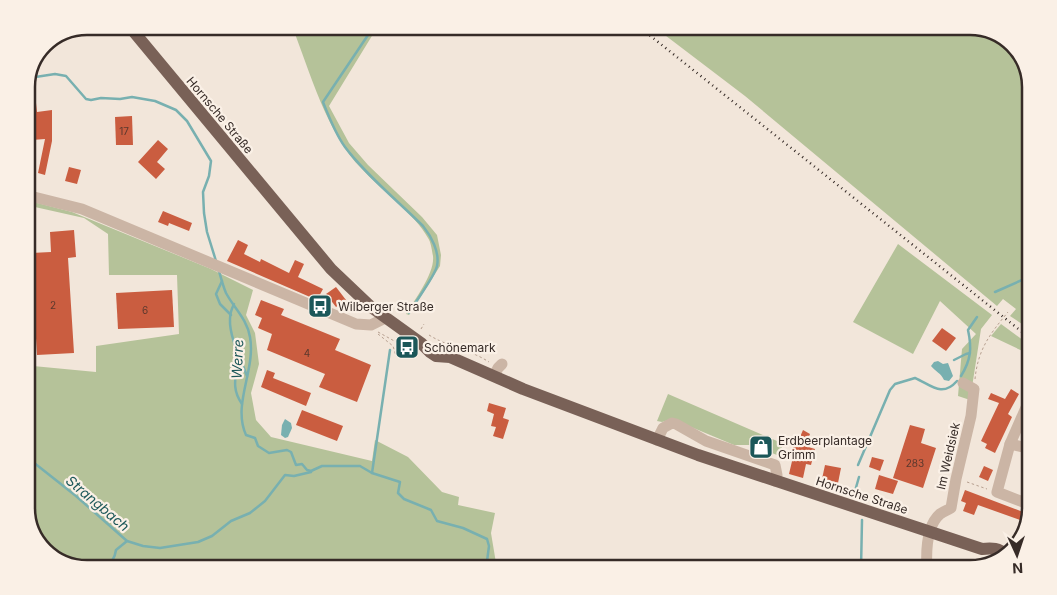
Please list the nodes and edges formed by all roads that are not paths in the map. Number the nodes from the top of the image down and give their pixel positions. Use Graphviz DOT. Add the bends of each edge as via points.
graph roads {
  1 [pos="136,35"];
  2 [pos="35,197"];
  3 [pos="385,318"];
  4 [pos="502,364"];
  5 [pos="494,376"];
  6 [pos="963,383"];
  7 [pos="1022,417"];
  8 [pos="657,440"];
  9 [pos="1010,444"];
  10 [pos="1022,447"];
  11 [pos="774,481"];
  12 [pos="1022,502"];
  13 [pos="930,532"];
  14 [pos="992,548"];
  15 [pos="982,549"];
  16 [pos="991,555"];
  17 [pos="927,560"];
  1 -- 3 [label="main road, Hornsche Straße" via="212,120 290,222 343,282"];
  2 -- 3 [label="street" via="82,209 356,324 371,325"];
  3 -- 5 [label="main road, Hornsche Straße" via="433,354 450,357"];
  4 -- 5 [label="street"];
  5 -- 8 [label="main road, Hornsche Straße" via="538,390"];
  6 -- 13 [label="street, Im Weidsiek" via="974,389 951,508 939,515"];
  7 -- 9 [label="street"];
  8 -- 11 [label="main road, Hornsche Straße"];
  8 -- 11 [label="street" via="664,428 676,424 706,441 775,464 777,475"];
  9 -- 10 [label="street"];
  9 -- 12 [label="street" via="997,492"];
  11 -- 13 [label="main road, Hornsche Straße" via="843,500"];
  13 -- 15 [label="main road, Hornsche Straße"];
  13 -- 17 [label="street"];
  14 -- 15 [label="main road, Hornsche Straße"];
  15 -- 16 [label="main road, Hornsche Straße"];
}
